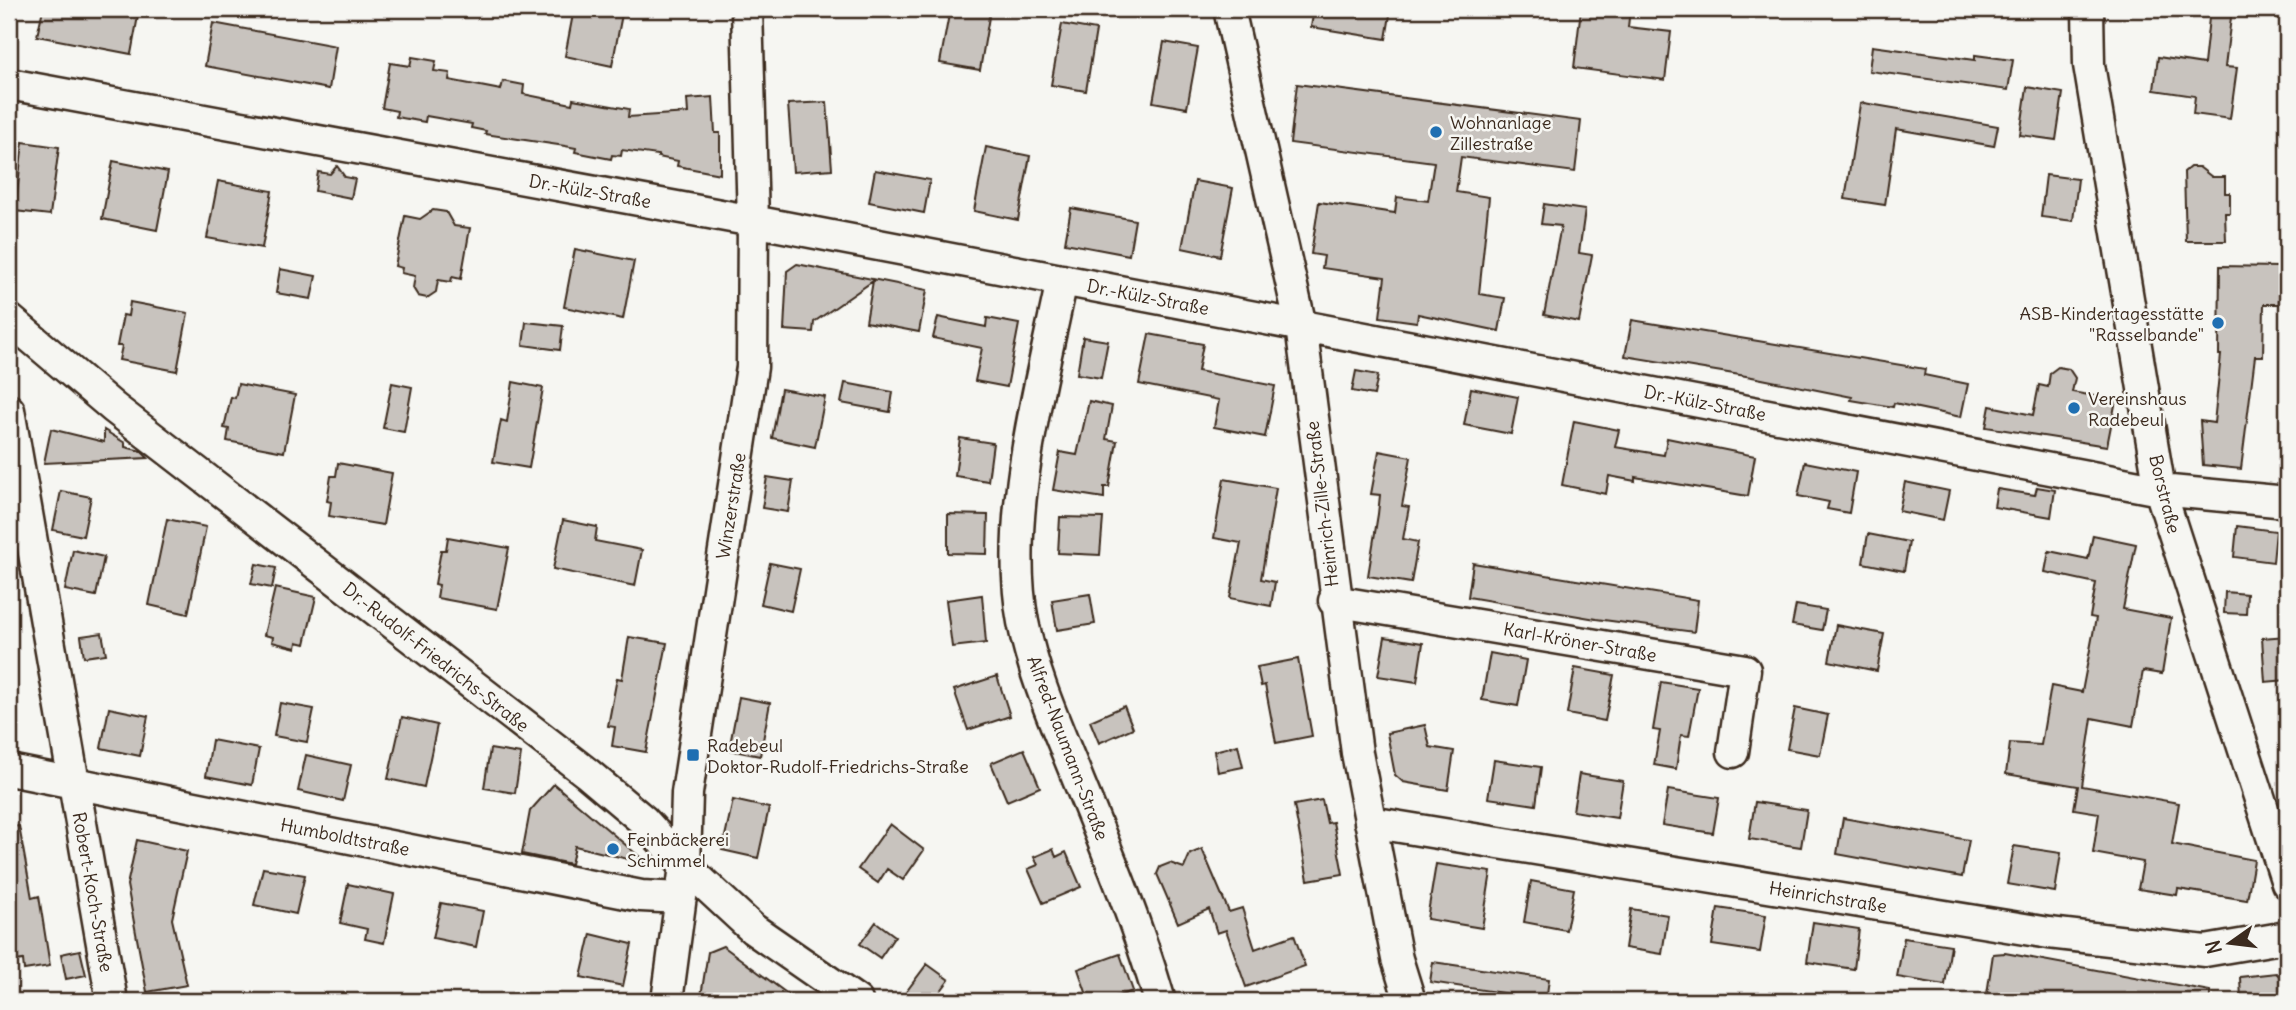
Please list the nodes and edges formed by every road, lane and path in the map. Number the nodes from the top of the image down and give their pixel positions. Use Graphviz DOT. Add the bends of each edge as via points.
graph roads {
  1 [pos="747,9"];
  2 [pos="1229,9"];
  3 [pos="2088,9"];
  4 [pos="9,84"];
  5 [pos="753,221"];
  6 [pos="1062,280"];
  7 [pos="9,319"];
  8 [pos="1301,326"];
  9 [pos="9,410"];
  10 [pos="2160,489"];
  11 [pos="2287,502"];
  12 [pos="1334,601"];
  13 [pos="1733,752"];
  14 [pos="9,770"];
  15 [pos="74,783"];
  16 [pos="1370,822"];
  17 [pos="685,866"];
  18 [pos="2287,883"];
  19 [pos="681,898"];
  20 [pos="2287,937"];
  21 [pos="112,1001"];
  22 [pos="667,1001"];
  23 [pos="856,1001"];
  24 [pos="1160,1001"];
  25 [pos="1410,1001"];
  1 -- 5 [label="street, Winzerstraße"];
  2 -- 8 [label="street, Heinrich-Zille-Straße"];
  3 -- 10 [label="street, Borstraße" via="2089,65"];
  4 -- 5 [label="street, Dr.-Külz-Straße"];
  5 -- 6 [label="street, Dr.-Külz-Straße"];
  5 -- 17 [label="street, Winzerstraße" via="752,367 687,793"];
  6 -- 8 [label="street, Dr.-Külz-Straße"];
  6 -- 24 [label="street, Alfred-Naumann-Straße" via="1027,458 1019,565 1023,621 1039,682 1136,922"];
  7 -- 17 [label="street, Dr.-Rudolf-Friedrichs-Straße" via="114,408 587,772 644,821"];
  8 -- 10 [label="street, Dr.-Külz-Straße"];
  8 -- 12 [label="street, Heinrich-Zille-Straße"];
  9 -- 15 [label="street, Robert-Koch-Straße"];
  10 -- 11 [label="street, Dr.-Külz-Straße"];
  10 -- 18 [label="street, Borstraße"];
  12 -- 13 [label="street, Karl-Kröner-Straße" via="1745,670"];
  12 -- 16 [label="street, Heinrich-Zille-Straße"];
  14 -- 15 [label="street, Humboldtstraße"];
  15 -- 19 [label="street, Humboldtstraße" via="641,896"];
  15 -- 21 [label="street, Robert-Koch-Straße"];
  16 -- 20 [label="street, Heinrichstraße" via="2049,933 2205,951"];
  16 -- 25 [label="street, Heinrich-Zille-Straße" via="1397,959"];
  17 -- 19 [label="street, Winzerstraße"];
  17 -- 23 [label="street, Dr.-Rudolf-Friedrichs-Straße" via="753,929"];
  19 -- 22 [label="street, Winzerstraße"];
}
